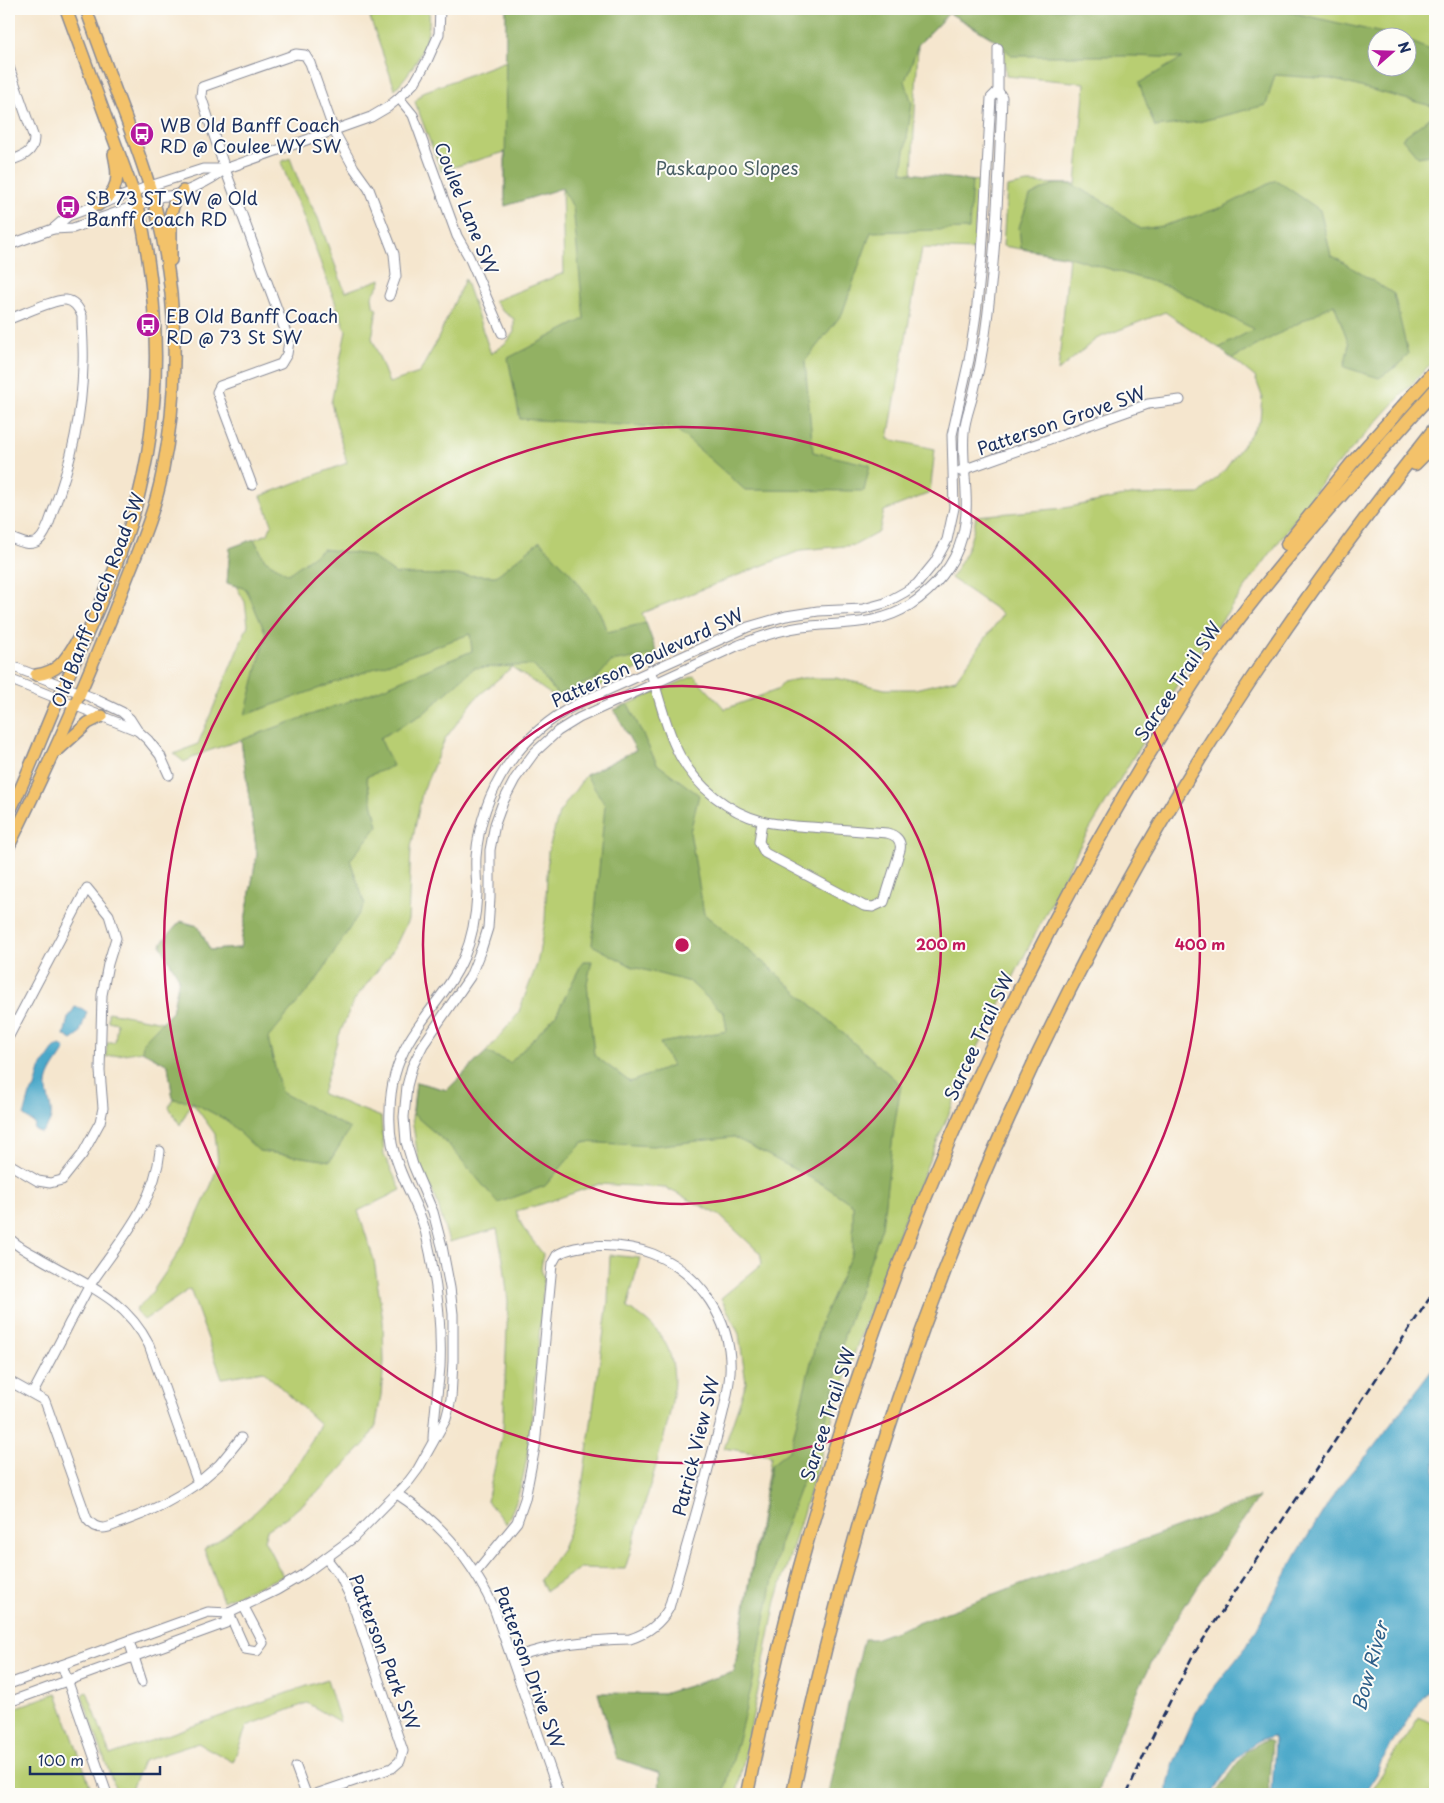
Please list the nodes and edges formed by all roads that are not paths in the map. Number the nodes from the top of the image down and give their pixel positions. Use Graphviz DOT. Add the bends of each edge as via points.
graph roads {
  1 [pos="66,9"];
  2 [pos="86,9"];
  3 [pos="440,9"];
  4 [pos="998,48"];
  5 [pos="9,66"];
  6 [pos="998,91"];
  7 [pos="399,98"];
  8 [pos="104,113"];
  9 [pos="334,131"];
  10 [pos="9,161"];
  11 [pos="225,169"];
  12 [pos="150,186"];
  13 [pos="183,191"];
  14 [pos="134,192"];
  15 [pos="153,199"];
  16 [pos="98,205"];
  17 [pos="138,205"];
  18 [pos="52,229"];
  19 [pos="9,245"];
  20 [pos="982,256"];
  21 [pos="995,257"];
  22 [pos="389,296"];
  23 [pos="172,302"];
  24 [pos="9,319"];
  25 [pos="502,333"];
  26 [pos="1435,370"];
  27 [pos="1435,390"];
  28 [pos="1180,400"];
  29 [pos="1435,428"];
  30 [pos="1435,444"];
  31 [pos="964,470"];
  32 [pos="952,473"];
  33 [pos="252,485"];
  34 [pos="1386,490"];
  35 [pos="9,538"];
  36 [pos="905,592"];
  37 [pos="912,604"];
  38 [pos="96,610"];
  39 [pos="786,616"];
  40 [pos="788,629"];
  41 [pos="1220,644"];
  42 [pos="9,665"];
  43 [pos="650,670"];
  44 [pos="36,675"];
  45 [pos="9,679"];
  46 [pos="655,683"];
  47 [pos="64,686"];
  48 [pos="80,692"];
  49 [pos="58,699"];
  50 [pos="76,705"];
  51 [pos="102,716"];
  52 [pos="137,730"];
  53 [pos="52,756"];
  54 [pos="510,762"];
  55 [pos="521,770"];
  56 [pos="169,775"];
  57 [pos="9,813"];
  58 [pos="762,821"];
  59 [pos="9,846"];
  60 [pos="474,925"];
  61 [pos="488,928"];
  62 [pos="9,1036"];
  63 [pos="160,1151"];
  64 [pos="9,1164"];
  65 [pos="10,1241"];
  66 [pos="90,1286"];
  67 [pos="9,1381"];
  68 [pos="33,1393"];
  69 [pos="241,1438"];
  70 [pos="432,1442"];
  71 [pos="198,1483"];
  72 [pos="397,1494"];
  73 [pos="326,1558"];
  74 [pos="476,1572"];
  75 [pos="244,1607"];
  76 [pos="230,1613"];
  77 [pos="129,1641"];
  78 [pos="133,1658"];
  79 [pos="512,1658"];
  80 [pos="62,1665"];
  81 [pos="68,1681"];
  82 [pos="142,1682"];
  83 [pos="9,1684"];
  84 [pos="9,1702"];
  85 [pos="296,1767"];
  86 [pos="107,1794"];
  87 [pos="306,1794"];
  88 [pos="316,1794"];
  89 [pos="559,1794"];
  90 [pos="746,1794"];
  91 [pos="793,1794"];
  1 -- 8 [label="main road, Old Banff Coach Road SW"];
  2 -- 12 [label="main road, Old Banff Coach Road SW"];
  3 -- 7 [label="street" via="439,34 427,61 415,82"];
  4 -- 6 [label="street, Patterson Boulevard SW"];
  5 -- 10 [label="street" via="34,138 28,153"];
  6 -- 20 [label="street, Patterson Boulevard SW" via="991,98"];
  6 -- 21 [label="street, Patterson Boulevard SW" via="1002,98"];
  7 -- 9 [label="street" via="371,117"];
  7 -- 25 [label="street, Coulee Lane SW" via="413,115 457,236"];
  8 -- 14 [label="main road, Old Banff Coach Road SW"];
  8 -- 16 [label="main road" via="117,178 113,192"];
  9 -- 11 [label="street"];
  9 -- 11 [label="street" via="305,55 296,54 210,83 202,87 201,96"];
  9 -- 22 [label="street" via="369,189 394,254 396,276"];
  11 -- 12 [label="street" via="204,170"];
  11 -- 13 [label="street" via="208,182"];
  11 -- 33 [label="street" via="289,341 281,364 220,386 217,392"];
  12 -- 14 [label="street"];
  12 -- 15 [label="main road, Old Banff Coach Road SW"];
  13 -- 15 [label="street"];
  13 -- 23 [label="main road" via="171,213"];
  14 -- 16 [label="street"];
  14 -- 17 [label="main road, Old Banff Coach Road SW"];
  15 -- 17 [label="street"];
  15 -- 23 [label="main road, Old Banff Coach Road SW"];
  16 -- 18 [label="street" via="68,216"];
  17 -- 18 [label="street" via="73,228"];
  17 -- 38 [label="main road, Old Banff Coach Road SW" via="154,304 156,367 152,426 132,517"];
  18 -- 19 [label="street"];
  20 -- 21 [label="street"];
  20 -- 32 [label="street, Patterson Boulevard SW" via="969,360 953,425"];
  21 -- 31 [label="street, Patterson Boulevard SW" via="981,358 964,430"];
  23 -- 48 [label="main road, Old Banff Coach Road SW" via="173,388 163,472 147,528"];
  24 -- 35 [label="street" via="61,300 73,303 82,316 83,357 81,398 72,452 48,524 34,542 24,543"];
  26 -- 41 [label="highway" via="1322,499 1243,604"];
  27 -- 41 [label="highway, Sarcee Trail SW" via="1318,520"];
  28 -- 31 [label="street, Patterson Grove SW" via="1148,404"];
  29 -- 34 [label="highway"];
  30 -- 34 [label="highway"];
  31 -- 32 [label="street, Patterson Grove SW"];
  31 -- 37 [label="street, Patterson Boulevard SW" via="967,504 959,546 940,578"];
  32 -- 36 [label="street, Patterson Boulevard SW" via="954,508 947,540 932,567"];
  34 -- 91 [label="highway" via="1259,670 1166,814 1072,985 1008,1118 926,1320 872,1480 834,1613"];
  36 -- 37 [label="street"];
  36 -- 39 [label="street, Patterson Boulevard SW" via="885,603 863,609"];
  37 -- 40 [label="street, Patterson Boulevard SW" via="869,622"];
  38 -- 44 [label="main road" via="62,663 55,670"];
  38 -- 47 [label="main road, Old Banff Coach Road SW"];
  39 -- 40 [label="street"];
  39 -- 43 [label="street, Patterson Boulevard SW" via="734,632"];
  40 -- 46 [label="street, Patterson Boulevard SW" via="761,636"];
  41 -- 90 [label="highway, Sarcee Trail SW" via="1091,852 1026,976 944,1151 871,1334 826,1473 785,1622"];
  42 -- 44 [label="street"];
  43 -- 46 [label="street"];
  43 -- 54 [label="street, Patterson Boulevard SW" via="563,712 535,733"];
  44 -- 47 [label="street"];
  45 -- 49 [label="street"];
  46 -- 55 [label="street, Patterson Boulevard SW" via="566,726 534,753"];
  46 -- 58 [label="street" via="675,746 690,771 716,798"];
  47 -- 48 [label="street"];
  47 -- 49 [label="main road, Old Banff Coach Road SW"];
  48 -- 50 [label="main road, Old Banff Coach Road SW"];
  48 -- 52 [label="street" via="122,712"];
  49 -- 50 [label="street"];
  49 -- 57 [label="main road, Old Banff Coach Road SW"];
  50 -- 51 [label="street"];
  50 -- 53 [label="main road, Old Banff Coach Road SW"];
  51 -- 52 [label="street"];
  51 -- 53 [label="main road" via="88,723"];
  52 -- 56 [label="street" via="154,747"];
  53 -- 59 [label="main road, Old Banff Coach Road SW"];
  54 -- 55 [label="street"];
  54 -- 60 [label="street, Patterson Boulevard SW" via="493,791 480,827"];
  55 -- 61 [label="street, Patterson Boulevard SW" via="503,802 493,833"];
  58 -- 58 [label="street" via="887,833 896,837 900,850 884,902 874,908 864,906 765,853 759,842"];
  60 -- 61 [label="street"];
  60 -- 70 [label="street, Patterson Boulevard SW" via="457,973 418,1027 401,1058 390,1110 396,1156 422,1222 438,1300 440,1365"];
  61 -- 70 [label="street, Patterson Boulevard SW" via="470,977 416,1059 404,1100 406,1142 433,1212 447,1270 453,1314 450,1399 446,1419"];
  62 -- 64 [label="street" via="87,888 109,915 116,938 102,995 100,1070 103,1108 100,1122 82,1155 62,1180 38,1181"];
  63 -- 66 [label="street" via="152,1187 121,1242"];
  65 -- 66 [label="street"];
  66 -- 68 [label="street"];
  66 -- 71 [label="street" via="121,1307 144,1336"];
  67 -- 68 [label="street"];
  68 -- 71 [label="street" via="46,1404 87,1519 95,1526 108,1527 136,1517"];
  69 -- 71 [label="street" via="219,1465"];
  70 -- 72 [label="street, Patterson Boulevard SW" via="418,1468"];
  72 -- 73 [label="street, Patterson Boulevard SW" via="366,1526"];
  72 -- 74 [label="street, Patterson Drive SW" via="433,1520"];
  73 -- 75 [label="street, Patterson Boulevard SW"];
  73 -- 88 [label="street, Patterson Park SW" via="350,1596 403,1751 400,1761 392,1768"];
  74 -- 79 [label="street, Patterson Drive SW" via="494,1608"];
  74 -- 79 [label="street, Patrick View SW" via="517,1522 525,1498 535,1447 552,1264 556,1255 573,1249 620,1246 650,1253 672,1263 695,1281 715,1308 726,1338 730,1367 721,1419 668,1608 659,1622 638,1637 573,1643"];
  75 -- 76 [label="street, Patterson Boulevard SW"];
  75 -- 76 [label="street" via="263,1643 257,1652 245,1649"];
  76 -- 77 [label="street, Patterson Boulevard SW" via="208,1612"];
  76 -- 78 [label="street, Patterson Boulevard SW" via="226,1623"];
  77 -- 78 [label="street"];
  77 -- 80 [label="street, Patterson Boulevard SW"];
  78 -- 81 [label="street, Patterson Boulevard SW"];
  78 -- 82 [label="street"];
  79 -- 89 [label="street, Patterson Drive SW"];
  80 -- 81 [label="street"];
  80 -- 83 [label="street, Patterson Boulevard SW"];
  81 -- 84 [label="street, Patterson Boulevard SW"];
  81 -- 86 [label="street"];
  85 -- 87 [label="street"];
}
